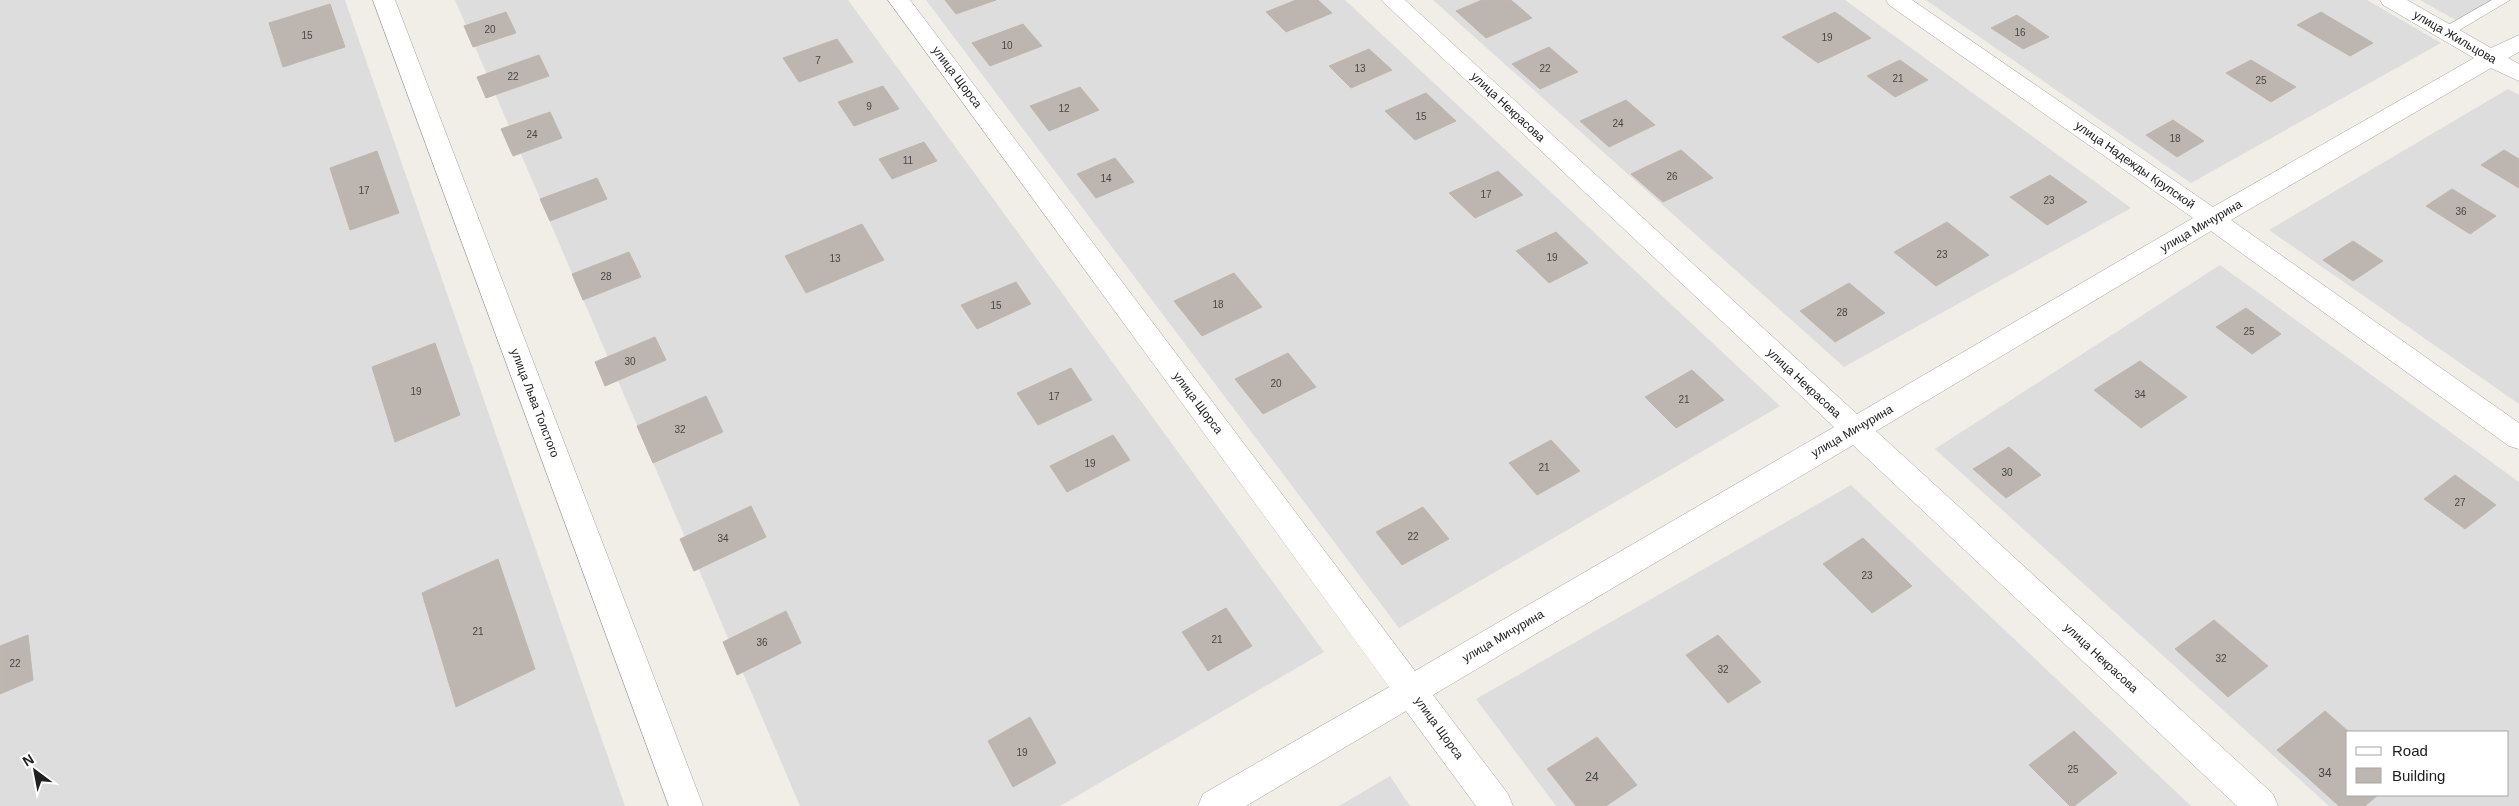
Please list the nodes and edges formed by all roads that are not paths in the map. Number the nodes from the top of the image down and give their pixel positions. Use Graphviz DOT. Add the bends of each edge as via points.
graph roads {
  1 [pos="384,0"];
  2 [pos="899,0"];
  3 [pos="1392,0"];
  4 [pos="1897,0"];
  5 [pos="2391,0"];
  6 [pos="2503,0"];
  7 [pos="2446,32"];
  8 [pos="2519,42"];
  9 [pos="2491,58"];
  10 [pos="2519,74"];
  11 [pos="2212,219"];
  12 [pos="1855,430"];
  13 [pos="2519,438"];
  14 [pos="1411,689"];
  15 [pos="686,806"];
  16 [pos="1215,806"];
  17 [pos="1496,806"];
  18 [pos="2261,806"];
  1 -- 15 [label="street, улица Льва Толстого"];
  2 -- 14 [label="street, улица Щорса"];
  3 -- 12 [label="street, улица Некрасова"];
  4 -- 11 [label="street, улица Надежды Крупской"];
  5 -- 7 [label="street, улица Жильцова"];
  6 -- 7 [label="lane"];
  7 -- 9 [label="street, улица Жильцова"];
  8 -- 9 [label="street, улица Мичурина"];
  9 -- 10 [label="street, улица Жильцова"];
  9 -- 11 [label="street, улица Мичурина"];
  11 -- 12 [label="street, улица Мичурина"];
  11 -- 13 [label="street, улица Надежды Крупской"];
  12 -- 14 [label="street, улица Мичурина"];
  12 -- 18 [label="street, улица Некрасова"];
  14 -- 16 [label="street, улица Мичурина"];
  14 -- 17 [label="street, улица Щорса"];
}
